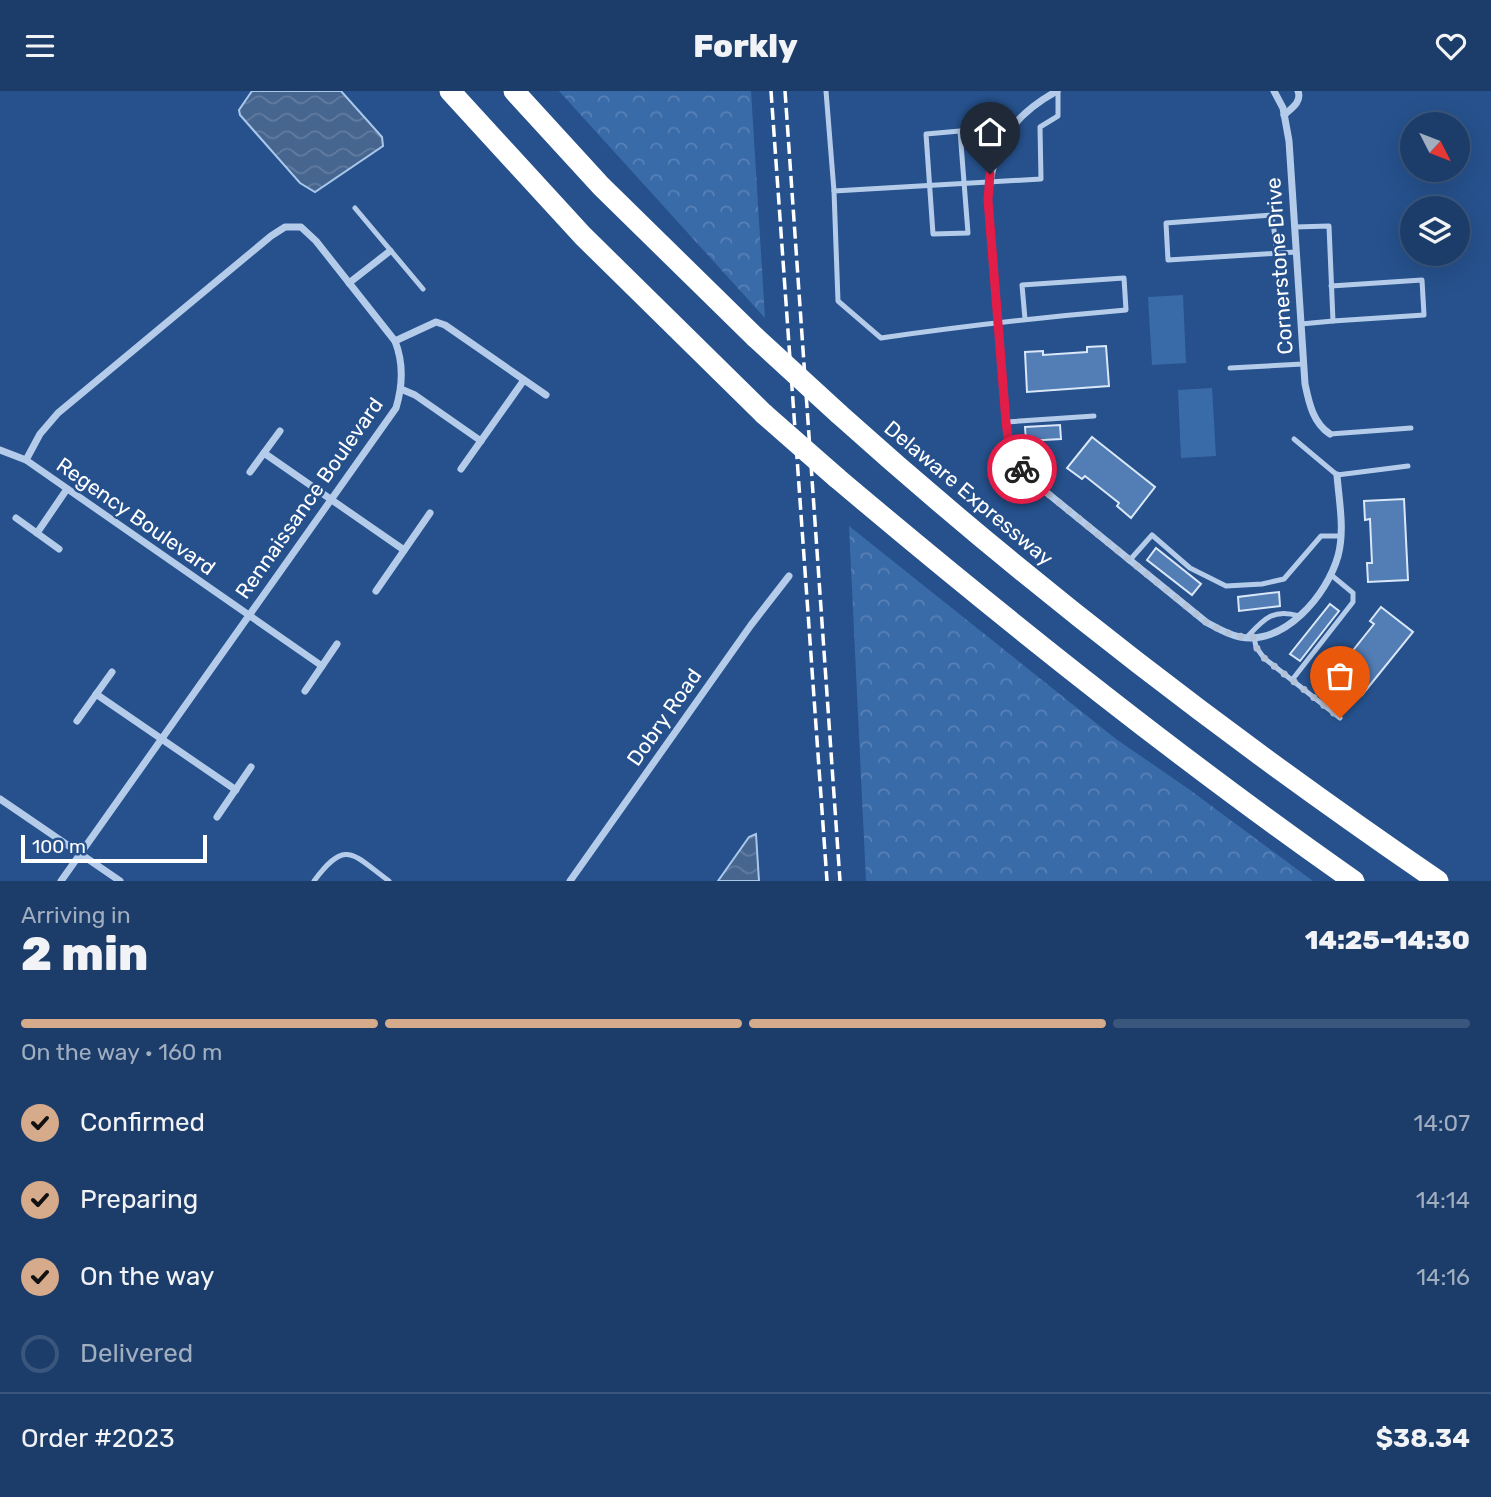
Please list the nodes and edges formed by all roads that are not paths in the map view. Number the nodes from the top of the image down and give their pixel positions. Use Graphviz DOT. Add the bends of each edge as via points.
graph roads {
  1 [pos="450,91"];
  2 [pos="514,91"];
  3 [pos="826,91"];
  4 [pos="1058,91"];
  5 [pos="1274,91"];
  6 [pos="1298,91"];
  7 [pos="1284,115"];
  8 [pos="989,183"];
  9 [pos="965,184"];
  10 [pos="930,186"];
  11 [pos="834,191"];
  12 [pos="355,208"];
  13 [pos="1295,227"];
  14 [pos="390,251"];
  15 [pos="1296,252"];
  16 [pos="1277,253"];
  17 [pos="349,283"];
  18 [pos="1331,286"];
  19 [pos="423,289"];
  20 [pos="1025,319"];
  21 [pos="998,321"];
  22 [pos="1333,321"];
  23 [pos="1301,324"];
  24 [pos="395,341"];
  25 [pos="1303,364"];
  26 [pos="1230,368"];
  27 [pos="524,380"];
  28 [pos="401,389"];
  29 [pos="546,395"];
  30 [pos="1094,416"];
  31 [pos="1006,422"];
  32 [pos="1410,428"];
  33 [pos="280,431"];
  34 [pos="1331,433"];
  35 [pos="1294,439"];
  36 [pos="481,441"];
  37 [pos="0,450"];
  38 [pos="264,453"];
  39 [pos="26,460"];
  40 [pos="1408,466"];
  41 [pos="461,469"];
  42 [pos="250,472"];
  43 [pos="1336,475"];
  44 [pos="67,489"];
  45 [pos="331,499"];
  46 [pos="430,513"];
  47 [pos="16,518"];
  48 [pos="37,533"];
  49 [pos="1340,536"];
  50 [pos="59,549"];
  51 [pos="404,551"];
  52 [pos="1129,561"];
  53 [pos="1330,574"];
  54 [pos="789,576"];
  55 [pos="376,591"];
  56 [pos="1299,616"];
  57 [pos="248,617"];
  58 [pos="1250,637"];
  59 [pos="337,644"];
  60 [pos="322,666"];
  61 [pos="112,672"];
  62 [pos="1292,680"];
  63 [pos="305,691"];
  64 [pos="96,694"];
  65 [pos="1340,718"];
  66 [pos="77,721"];
  67 [pos="162,739"];
  68 [pos="251,767"];
  69 [pos="236,790"];
  70 [pos="0,799"];
  71 [pos="217,817"];
  72 [pos="80,854"];
  73 [pos="61,881"];
  74 [pos="120,881"];
  75 [pos="314,881"];
  76 [pos="388,881"];
  77 [pos="570,881"];
  78 [pos="1354,881"];
  79 [pos="1438,881"];
  1 -- 78 [label="highway, bridge" via="583,236 764,414 837,478 1055,658"];
  2 -- 79 [label="highway, Delaware Expressway, bridge" via="601,186 755,337 963,522 1089,625"];
  3 -- 11 [label="lane"];
  4 -- 8 [label="street" via="1015,122 995,156"];
  4 -- 8 [label="lane" via="1058,116 1040,127 1041,179"];
  5 -- 7 [label="street, Cornerstone Drive"];
  6 -- 7 [label="street" via="1298,103"];
  7 -- 13 [label="street, Cornerstone Drive"];
  8 -- 9 [label="lane"];
  8 -- 21 [label="street"];
  9 -- 10 [label="lane"];
  9 -- 10 [label="lane" via="968,233 933,234"];
  9 -- 10 [label="lane" via="960,131 926,134"];
  10 -- 11 [label="lane"];
  11 -- 21 [label="lane" via="838,300 881,338"];
  12 -- 14 [label="lane"];
  13 -- 15 [label="street, Cornerstone Drive"];
  13 -- 18 [label="lane" via="1329,226"];
  14 -- 17 [label="street"];
  14 -- 19 [label="lane"];
  15 -- 16 [label="lane"];
  15 -- 23 [label="street, Cornerstone Drive"];
  16 -- 16 [label="lane" via="1168,260 1166,223 1272,215"];
  17 -- 24 [label="street, Rennaissance Boulevard"];
  17 -- 39 [label="street, Rennaissance Boulevard" via="301,227 285,227 58,414"];
  18 -- 22 [label="lane"];
  18 -- 22 [label="lane" via="1422,280 1424,315"];
  20 -- 20 [label="lane" via="1126,310 1124,278 1022,285"];
  20 -- 21 [label="lane"];
  21 -- 31 [label="street"];
  22 -- 23 [label="lane"];
  23 -- 25 [label="street, Cornerstone Drive"];
  24 -- 27 [label="street" via="436,322"];
  24 -- 28 [label="street, Rennaissance Boulevard" via="401,356"];
  25 -- 26 [label="lane"];
  25 -- 34 [label="street, Cornerstone Drive" via="1310,405 1317,422"];
  27 -- 29 [label="street"];
  27 -- 36 [label="street"];
  28 -- 36 [label="street"];
  28 -- 45 [label="street, Rennaissance Boulevard" via="396,408"];
  30 -- 31 [label="lane"];
  31 -- 52 [label="street" via="1011,452 1030,479"];
  32 -- 34 [label="lane"];
  33 -- 38 [label="street"];
  35 -- 43 [label="lane"];
  36 -- 41 [label="street"];
  37 -- 39 [label="street, Regency Boulevard"];
  38 -- 42 [label="street"];
  38 -- 45 [label="street"];
  39 -- 44 [label="street, Regency Boulevard"];
  40 -- 43 [label="lane"];
  43 -- 49 [label="street"];
  44 -- 48 [label="street"];
  44 -- 57 [label="street, Regency Boulevard"];
  45 -- 51 [label="street"];
  45 -- 57 [label="street, Rennaissance Boulevard"];
  46 -- 51 [label="street"];
  47 -- 48 [label="street"];
  48 -- 50 [label="street"];
  49 -- 52 [label="lane" via="1321,536 1284,579 1262,584 1226,586 1190,568 1152,535"];
  49 -- 53 [label="street"];
  51 -- 55 [label="street"];
  52 -- 58 [label="street" via="1206,622 1221,631"];
  53 -- 56 [label="street"];
  53 -- 62 [label="lane" via="1353,593 1353,602"];
  54 -- 77 [label="street, Dobry Road"];
  56 -- 58 [label="street" via="1279,631"];
  56 -- 58 [label="lane" via="1278,613 1261,622"];
  57 -- 60 [label="street, Regency Boulevard"];
  57 -- 67 [label="street, Rennaissance Boulevard"];
  58 -- 62 [label="lane" via="1264,658"];
  59 -- 60 [label="street"];
  60 -- 63 [label="street"];
  61 -- 64 [label="street"];
  62 -- 65 [label="lane"];
  64 -- 66 [label="street"];
  64 -- 67 [label="street"];
  67 -- 69 [label="street"];
  67 -- 72 [label="street, Rennaissance Boulevard"];
  68 -- 69 [label="street"];
  69 -- 71 [label="street"];
  70 -- 72 [label="street"];
  72 -- 73 [label="street, Rennaissance Boulevard"];
  72 -- 74 [label="street"];
  75 -- 76 [label="lane" via="330,860 341,854 353,855"];
}
